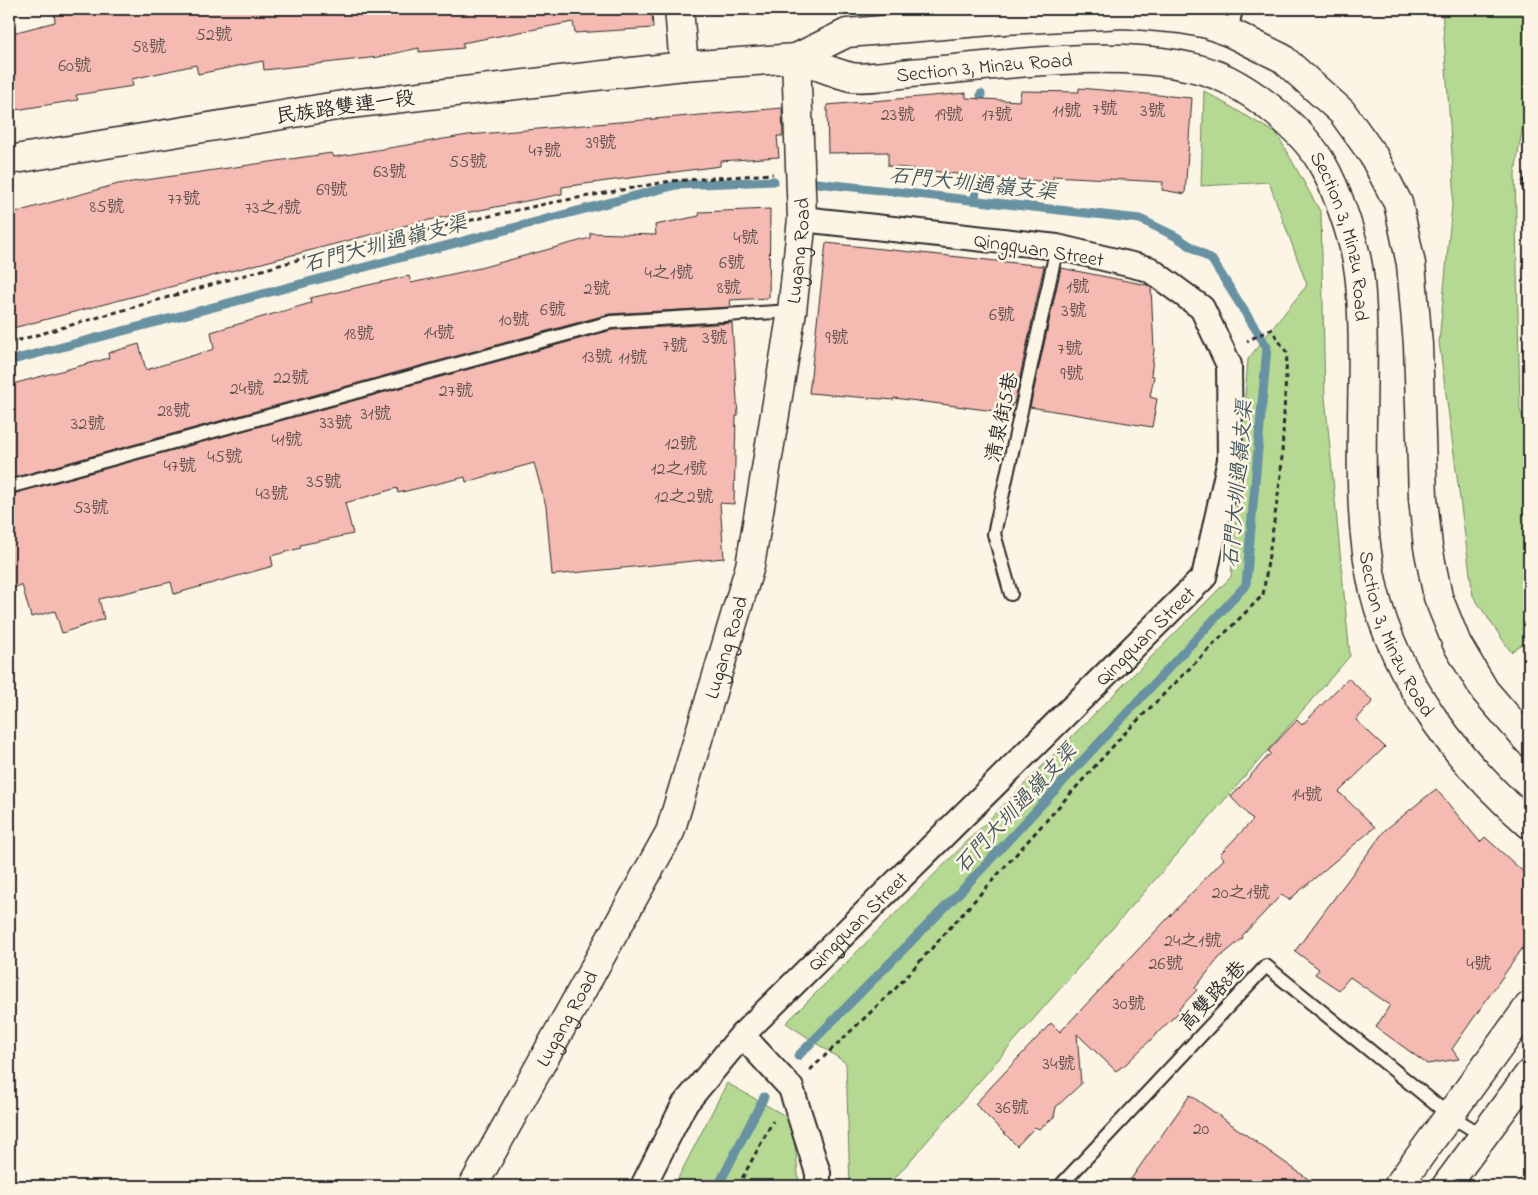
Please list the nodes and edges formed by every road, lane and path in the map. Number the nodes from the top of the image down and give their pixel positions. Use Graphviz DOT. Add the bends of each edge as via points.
graph roads {
  1 [pos="679,9"];
  2 [pos="1234,21"];
  3 [pos="796,58"];
  4 [pos="684,66"];
  5 [pos="9,160"];
  6 [pos="801,172"];
  7 [pos="802,220"];
  8 [pos="1058,248"];
  9 [pos="792,311"];
  10 [pos="1250,340"];
  11 [pos="9,343"];
  12 [pos="9,487"];
  13 [pos="1011,594"];
  14 [pos="1529,742"];
  15 [pos="1529,824"];
  16 [pos="1529,1006"];
  17 [pos="742,1035"];
  18 [pos="1529,1074"];
  19 [pos="791,1088"];
  20 [pos="1449,1115"];
  21 [pos="1482,1135"];
  22 [pos="473,1186"];
  23 [pos="643,1186"];
  24 [pos="738,1186"];
  25 [pos="818,1186"];
  26 [pos="1060,1186"];
  27 [pos="1398,1186"];
  28 [pos="1446,1186"];
  1 -- 4 [label="main road"];
  2 -- 3 [label="main road, Section 3, Minzu Road" via="1208,24 1125,14 965,23 847,33"];
  2 -- 14 [label="main road, Section 3, Minzu Road" via="1282,58 1342,112 1374,154 1398,202 1411,264 1418,345 1423,498 1438,597 1457,644 1485,690"];
  3 -- 4 [label="main road, Section 3, Minzu Road"];
  3 -- 6 [label="main road, Lugang Road"];
  3 -- 15 [label="main road, Section 3, Minzu Road" via="852,77 1062,61 1128,60 1184,66 1226,79 1267,107 1300,136 1320,160 1343,215 1360,281 1364,510 1374,591 1414,690 1476,770"];
  4 -- 5 [label="main road, 民族路雙連一段" via="349,104"];
  6 -- 7 [label="main road, Lugang Road"];
  6 -- 11 [label="path" via="671,180 550,203 325,252"];
  7 -- 8 [label="street, Qingquan Street"];
  7 -- 9 [label="main road, Lugang Road"];
  8 -- 13 [label="lane, 清泉街5巷" via="994,534"];
  8 -- 17 [label="street, Qingquan Street" via="1149,269 1202,308 1229,365 1230,460 1204,577"];
  9 -- 12 [label="lane" via="611,322"];
  9 -- 22 [label="main road, Lugang Road" via="750,566 670,832"];
  10 -- 19 [label="path" via="1271,329 1286,353 1281,475 1263,595 1123,735 896,988"];
  16 -- 20 [label="main road"];
  17 -- 19 [label="street"];
  17 -- 23 [label="street, Qingquan Street" via="684,1105"];
  18 -- 21 [label="main road"];
  19 -- 24 [label="path"];
  19 -- 25 [label="street" via="818,1173"];
  20 -- 21 [label="lane, 高雙路8巷"];
  20 -- 26 [label="lane, 高雙路8巷" via="1266,966"];
  20 -- 27 [label="main road"];
  21 -- 28 [label="main road"];
}
